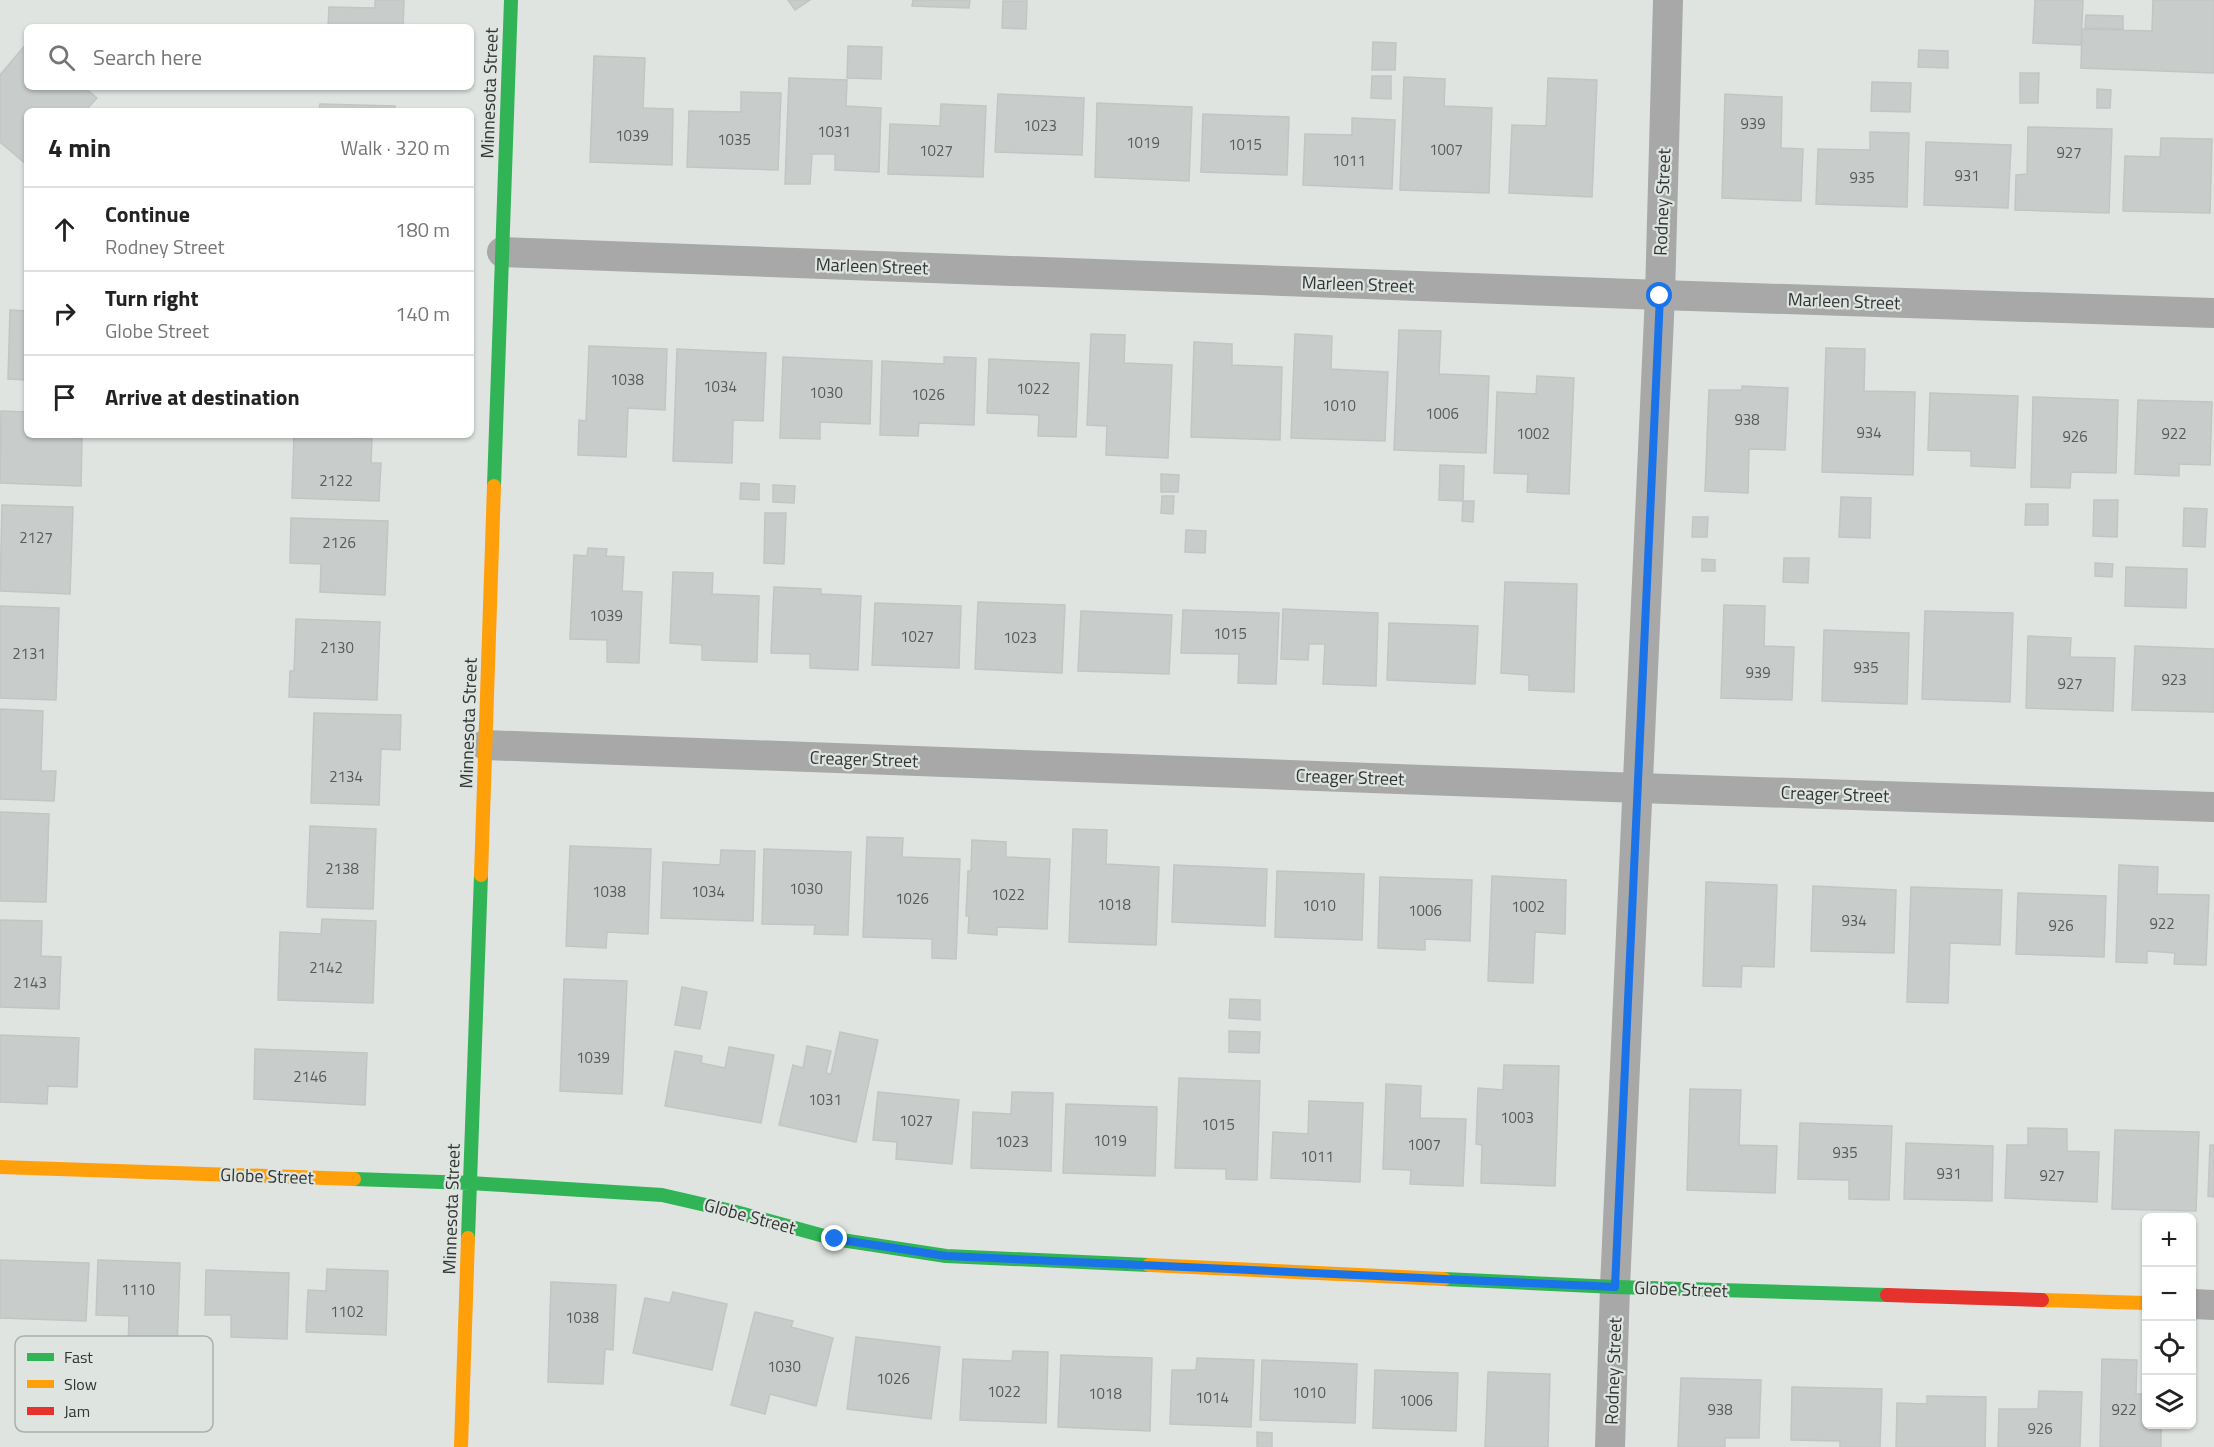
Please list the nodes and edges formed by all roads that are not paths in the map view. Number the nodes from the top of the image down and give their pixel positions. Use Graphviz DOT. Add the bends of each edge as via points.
graph roads {
  1 [pos="511,0"];
  2 [pos="1668,0"];
  3 [pos="502,252"];
  4 [pos="1660,296"];
  5 [pos="2214,313"];
  6 [pos="485,745"];
  7 [pos="1639,788"];
  8 [pos="2214,807"];
  9 [pos="0,1167"];
  10 [pos="470,1183"];
  11 [pos="1615,1287"];
  12 [pos="2142,1303"];
  13 [pos="2196,1304"];
  14 [pos="2214,1305"];
  15 [pos="461,1447"];
  16 [pos="1610,1447"];
  1 -- 3 [label="street, Minnesota Street"];
  2 -- 4 [label="street, Rodney Street"];
  3 -- 4 [label="street, Marleen Street"];
  3 -- 6 [label="street, Minnesota Street"];
  4 -- 5 [label="street, Marleen Street"];
  4 -- 7 [label="street, Rodney Street"];
  6 -- 7 [label="street, Creager Street"];
  6 -- 10 [label="street, Minnesota Street"];
  7 -- 8 [label="street, Creager Street"];
  7 -- 11 [label="street, Rodney Street"];
  9 -- 10 [label="street, Globe Street"];
  10 -- 11 [label="street, Globe Street" via="662,1195 835,1239 946,1256"];
  10 -- 15 [label="street, Minnesota Street"];
  11 -- 12 [label="street, Globe Street"];
  11 -- 16 [label="street, Rodney Street"];
  13 -- 14 [label="street"];
}
